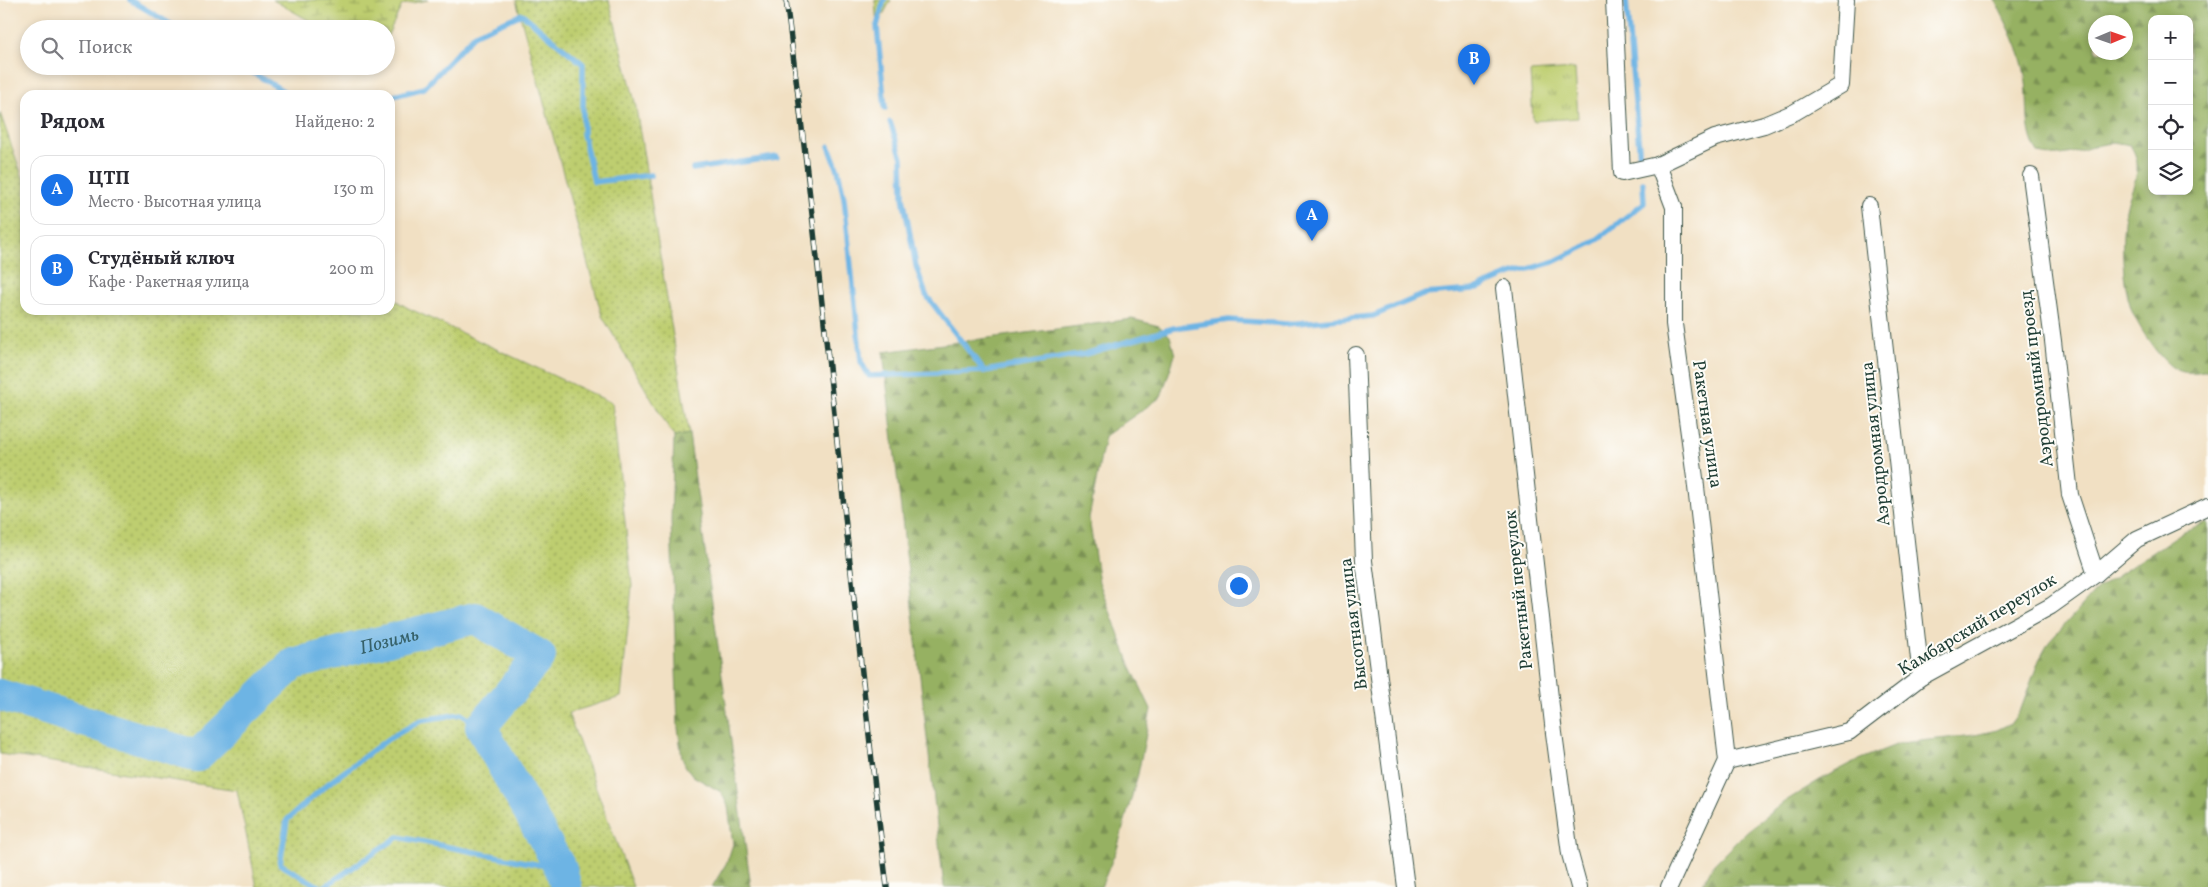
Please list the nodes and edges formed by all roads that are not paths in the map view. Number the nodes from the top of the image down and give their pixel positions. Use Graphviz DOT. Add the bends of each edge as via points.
graph roads {
  1 [pos="1614,0"];
  2 [pos="1846,0"];
  3 [pos="1658,165"];
  4 [pos="2031,176"];
  5 [pos="1869,206"];
  6 [pos="1504,288"];
  7 [pos="1356,355"];
  8 [pos="2208,506"];
  9 [pos="2096,574"];
  10 [pos="1921,677"];
  11 [pos="1727,761"];
  12 [pos="1667,886"];
  13 [pos="1406,887"];
  14 [pos="1579,887"];
  1 -- 3 [label="street" via="1622,173"];
  2 -- 3 [label="street" via="1840,85 1795,112 1764,125 1715,138"];
  3 -- 11 [label="street, Ракетная улица" via="1674,207 1674,324"];
  4 -- 9 [label="street, Аэродромный проезд" via="2070,495"];
  5 -- 10 [label="street, Аэродромная улица"];
  6 -- 14 [label="street, Ракетный переулок" via="1555,743 1570,854"];
  7 -- 13 [label="street, Высотная улица" via="1364,561"];
  8 -- 9 [label="street, Камбарский переулок" via="2137,539"];
  9 -- 10 [label="street, Камбарский переулок" via="2051,606"];
  10 -- 11 [label="street, Камбарский переулок" via="1849,732"];
  11 -- 12 [label="street"];
}
